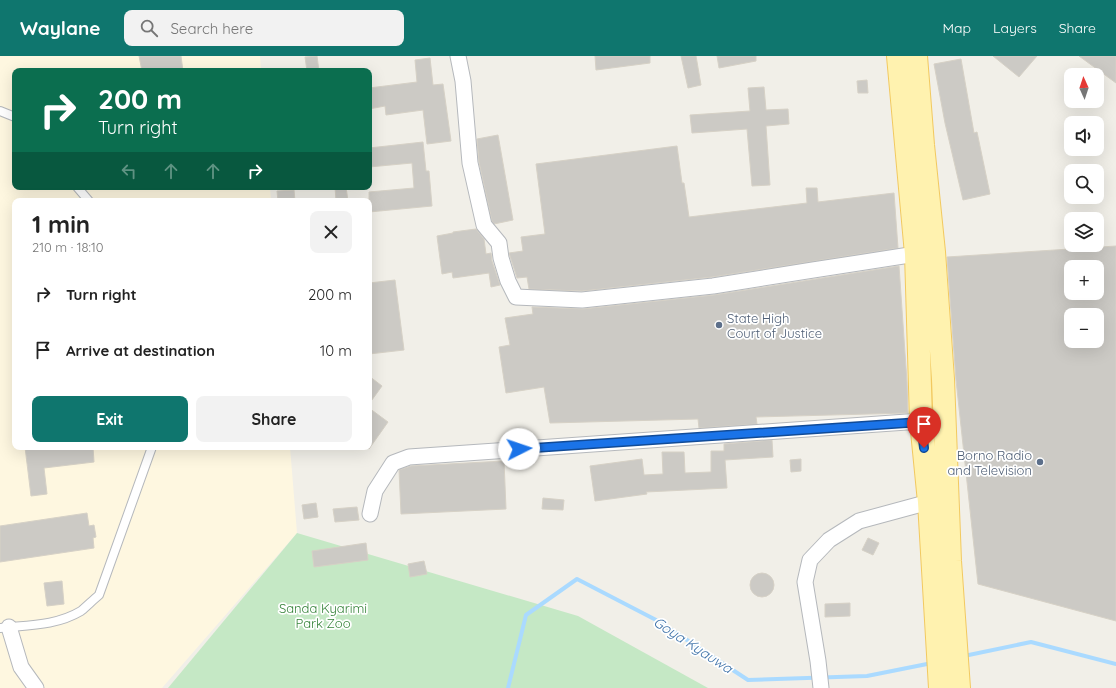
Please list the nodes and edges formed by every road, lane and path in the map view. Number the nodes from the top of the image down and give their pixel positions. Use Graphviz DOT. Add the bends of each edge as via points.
graph roads {
  1 [pos="458,56"];
  2 [pos="898,56"];
  3 [pos="916,56"];
  4 [pos="0,110"];
  5 [pos="12,116"];
  6 [pos="80,190"];
  7 [pos="86,198"];
  8 [pos="916,254"];
  9 [pos="921,422"];
  10 [pos="151,450"];
  11 [pos="929,502"];
  12 [pos="370,514"];
  13 [pos="941,561"];
  14 [pos="5,628"];
  15 [pos="36,688"];
  16 [pos="821,688"];
  17 [pos="940,688"];
  18 [pos="959,688"];
  1 -- 8 [label="street" via="463,81 470,163 484,225 499,242 508,281 516,297 582,300 713,286"];
  2 -- 8 [label="main road"];
  3 -- 13 [label="main road" via="943,379"];
  4 -- 5 [label="lane"];
  6 -- 7 [label="lane"];
  8 -- 9 [label="main road"];
  9 -- 11 [label="main road"];
  9 -- 12 [label="street" via="409,457 393,463 375,492"];
  10 -- 14 [label="lane" via="99,595 81,610 66,618 51,623"];
  11 -- 13 [label="main road"];
  11 -- 16 [label="street" via="859,521 829,540 810,560 806,582"];
  13 -- 17 [label="main road"];
  13 -- 18 [label="main road"];
  14 -- 15 [label="street" via="21,666"];
}
